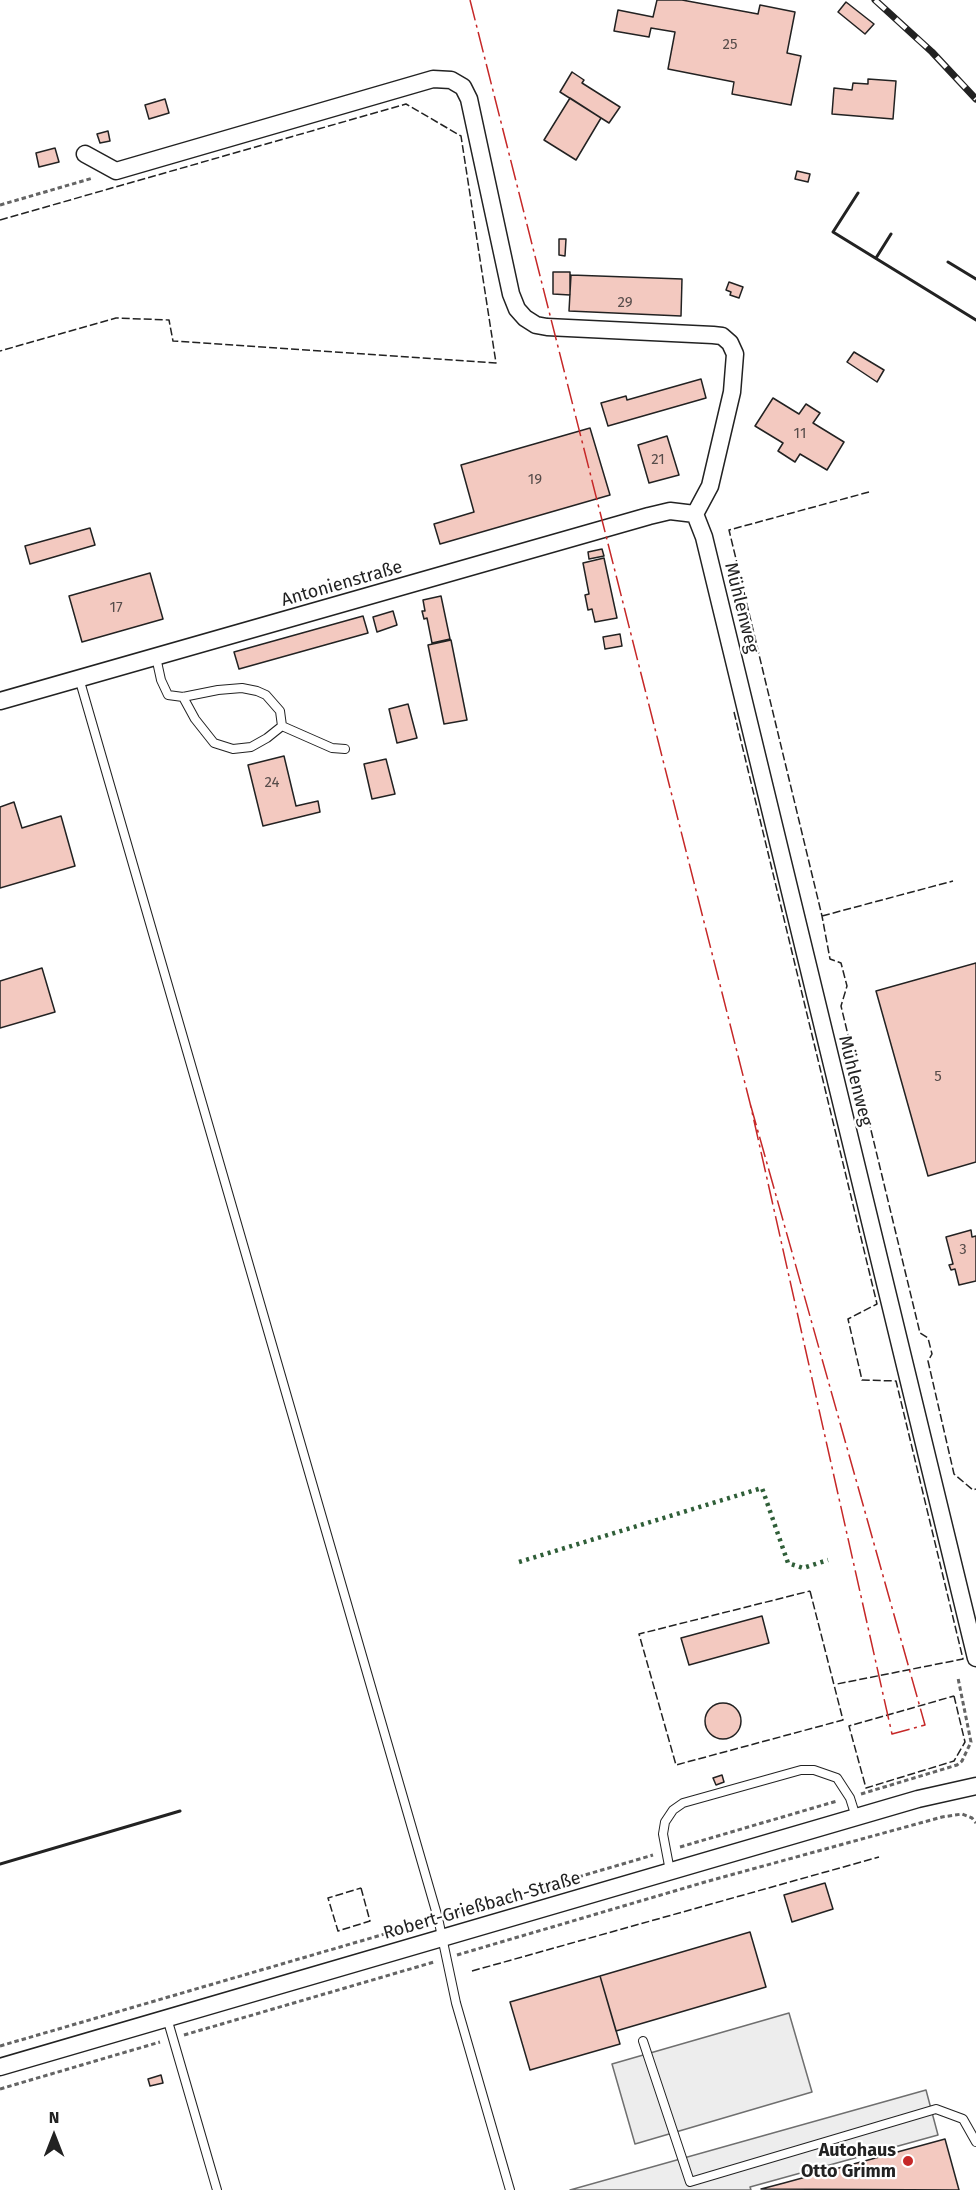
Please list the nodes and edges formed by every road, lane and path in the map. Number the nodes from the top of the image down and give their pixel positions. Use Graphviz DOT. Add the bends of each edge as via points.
graph roads {
  1 [pos="85,154"];
  2 [pos="116,171"];
  3 [pos="0,206"];
  4 [pos="694,514"];
  5 [pos="156,657"];
  6 [pos="79,678"];
  7 [pos="183,697"];
  8 [pos="0,701"];
  9 [pos="282,726"];
  10 [pos="345,749"];
  11 [pos="976,1658"];
  12 [pos="958,1678"];
  13 [pos="976,1786"];
  14 [pos="850,1797"];
  15 [pos="856,1817"];
  16 [pos="976,1823"];
  17 [pos="665,1851"];
  18 [pos="670,1871"];
  19 [pos="438,1918"];
  20 [pos="443,1938"];
  21 [pos="446,1958"];
  22 [pos="167,2018"];
  23 [pos="173,2038"];
  24 [pos="643,2041"];
  25 [pos="0,2046"];
  26 [pos="0,2067"];
  27 [pos="0,2089"];
  28 [pos="976,2142"];
  29 [pos="217,2190"];
  30 [pos="510,2190"];
  1 -- 2 [label="street"];
  2 -- 3 [label="path"];
  2 -- 4 [label="street" via="424,82 451,80 463,87 469,99 511,294 525,318 547,327 713,335 730,343 735,354 732,392 710,486"];
  4 -- 5 [label="street, Antonienstraße" via="670,511 649,516"];
  4 -- 11 [label="street, Mühlenweg" via="704,537"];
  5 -- 6 [label="street, Antonienstraße"];
  5 -- 7 [label="lane" via="168,695"];
  6 -- 8 [label="street, Antonienstraße"];
  6 -- 19 [label="lane"];
  7 -- 9 [label="lane" via="242,688 256,691 266,694 280,711"];
  7 -- 9 [label="lane" via="214,743 233,749 251,747"];
  9 -- 10 [label="lane" via="332,748"];
  12 -- 14 [label="path" via="971,1742 962,1761"];
  13 -- 15 [label="street, Robert-Grießbach-Straße"];
  14 -- 15 [label="lane"];
  14 -- 17 [label="path"];
  14 -- 17 [label="lane" via="837,1778 801,1770 683,1803 665,1822"];
  15 -- 18 [label="street, Robert-Grießbach-Straße"];
  16 -- 21 [label="path" via="962,1814 942,1817"];
  17 -- 18 [label="lane"];
  17 -- 19 [label="path"];
  18 -- 20 [label="street, Robert-Grießbach-Straße"];
  19 -- 20 [label="lane"];
  19 -- 25 [label="path"];
  20 -- 21 [label="lane"];
  20 -- 22 [label="street, Robert-Grießbach-Straße"];
  21 -- 23 [label="path"];
  21 -- 30 [label="lane"];
  22 -- 23 [label="lane"];
  22 -- 26 [label="street, Robert-Grießbach-Straße"];
  23 -- 27 [label="path"];
  23 -- 29 [label="lane"];
  24 -- 28 [label="lane" via="690,2182 936,2109 963,2119"];
}
